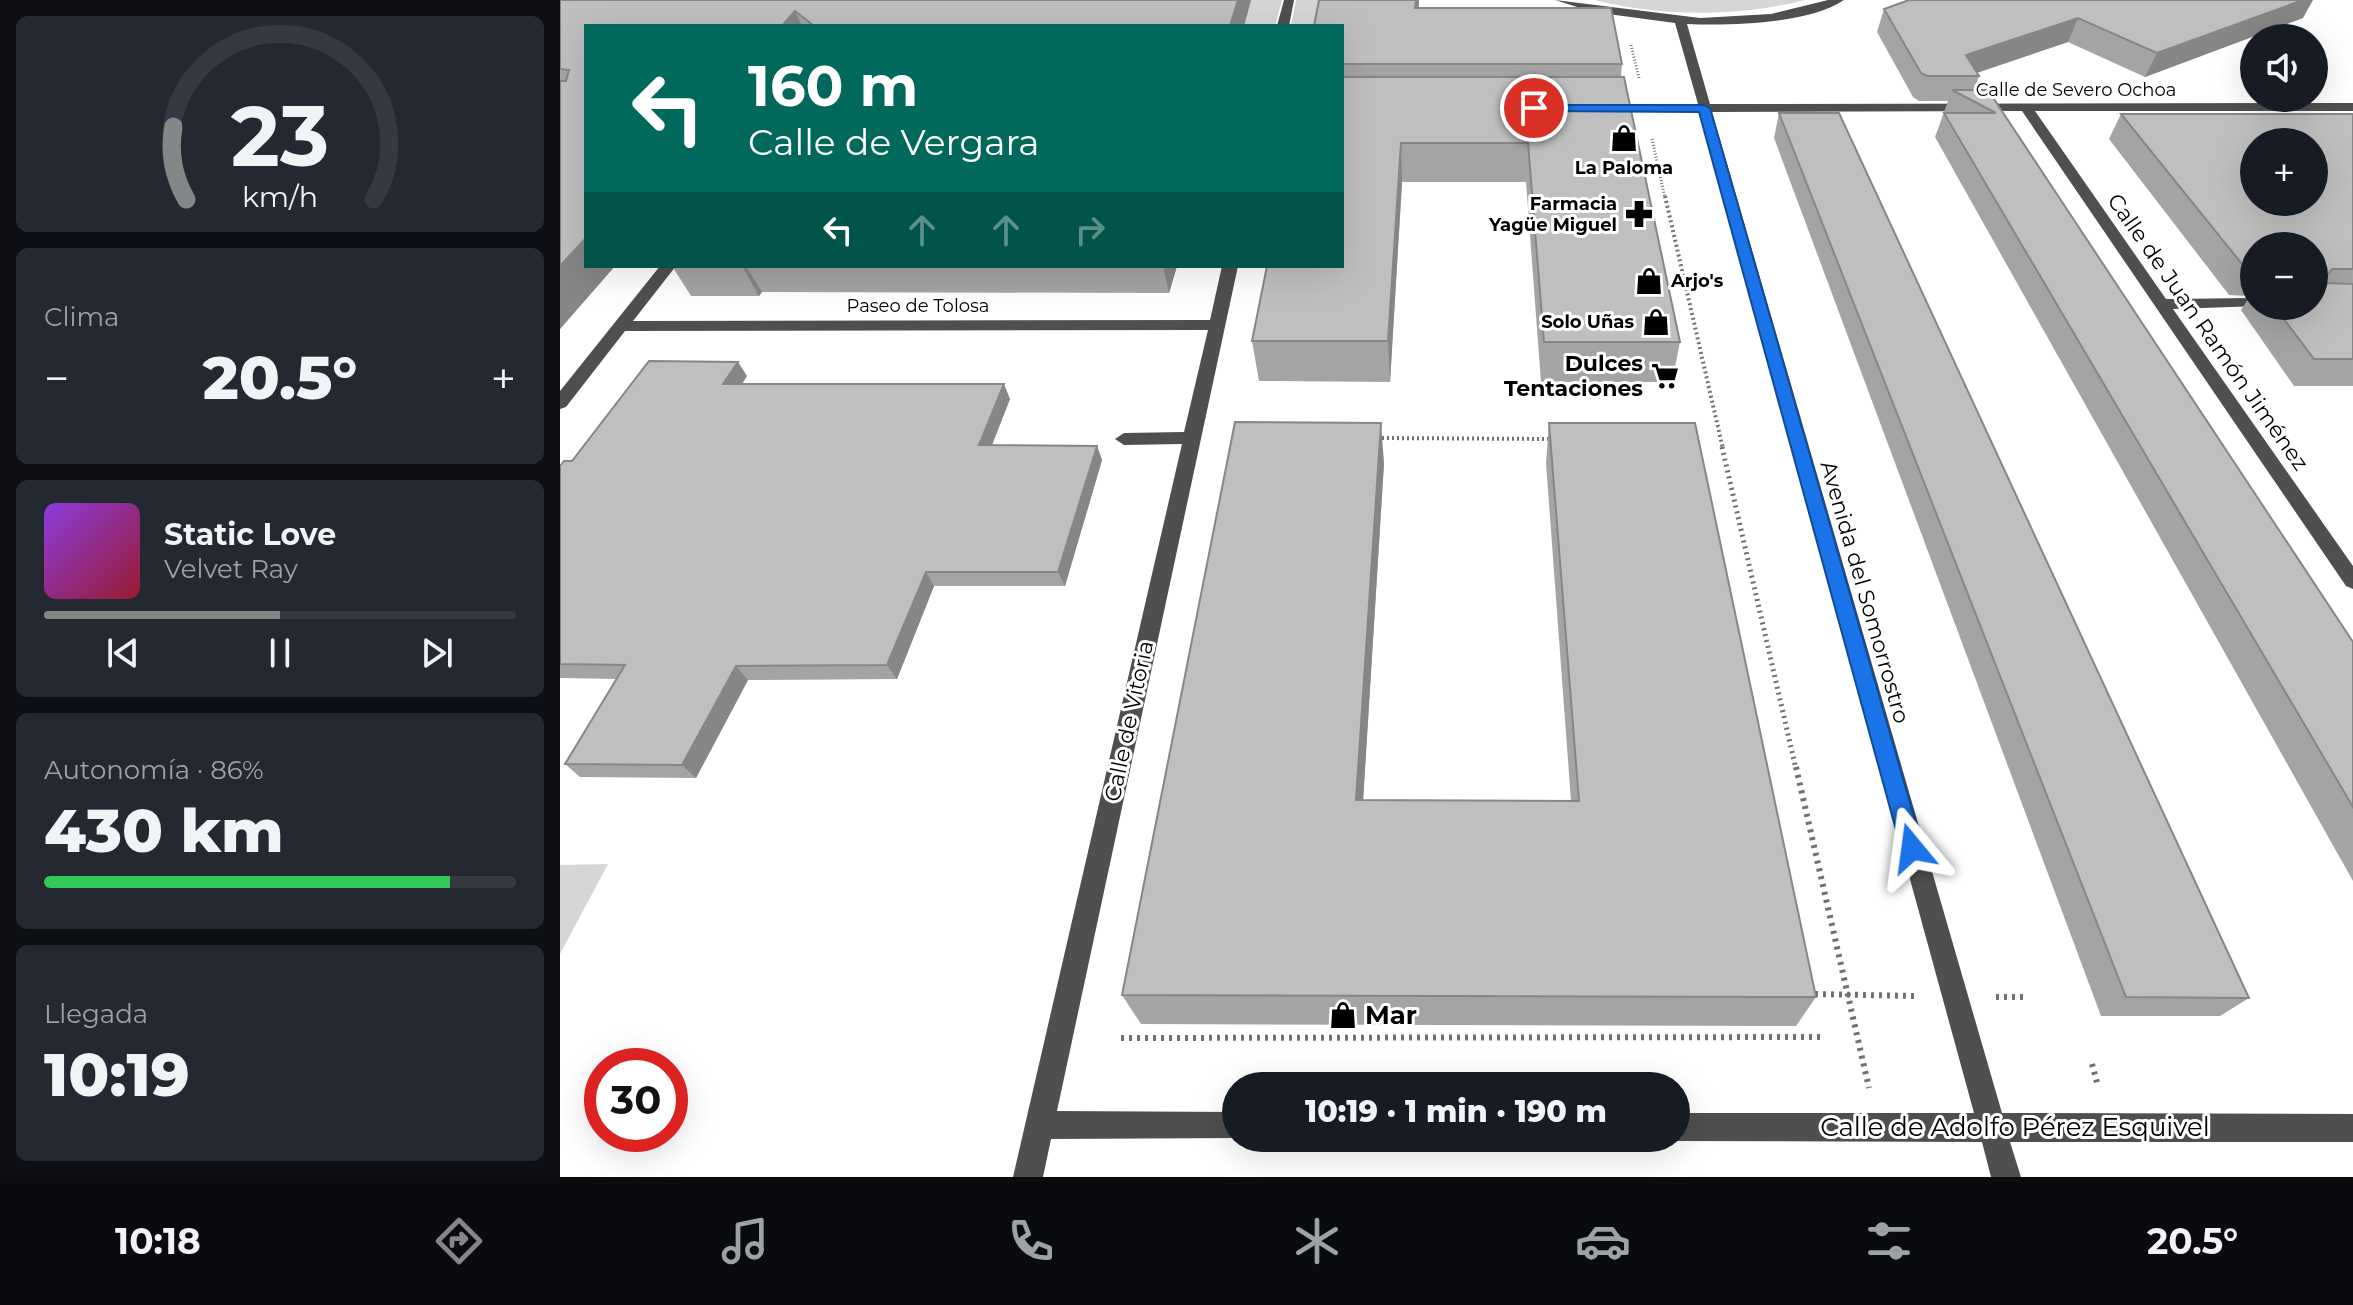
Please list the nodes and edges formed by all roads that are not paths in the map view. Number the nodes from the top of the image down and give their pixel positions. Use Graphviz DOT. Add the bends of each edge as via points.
graph roads {
  1 [pos="1289,0"];
  2 [pos="1560,0"];
  3 [pos="1839,0"];
  4 [pos="1680,19"];
  5 [pos="1283,24"];
  6 [pos="2353,107"];
  7 [pos="1598,108"];
  8 [pos="1704,108"];
  9 [pos="2026,108"];
  10 [pos="666,268"];
  11 [pos="1230,268"];
  12 [pos="2240,303"];
  13 [pos="2161,304"];
  14 [pos="1217,325"];
  15 [pos="619,326"];
  16 [pos="560,403"];
  17 [pos="1191,438"];
  18 [pos="1124,439"];
  19 [pos="2353,581"];
  20 [pos="1040,1125"];
  21 [pos="1222,1126"];
  22 [pos="1991,1126"];
  23 [pos="1690,1127"];
  24 [pos="2353,1128"];
  25 [pos="1028,1177"];
  26 [pos="2006,1177"];
  1 -- 5 [label="street"];
  2 -- 4 [label="street"];
  3 -- 4 [label="street" via="1769,16"];
  4 -- 8 [label="street, Avenida del Somorrostro"];
  6 -- 9 [label="street, Calle de Severo Ochoa"];
  7 -- 8 [label="street, Calle de Severo Ochoa"];
  8 -- 9 [label="street, Calle de Severo Ochoa"];
  8 -- 22 [label="street, Avenida del Somorrostro"];
  9 -- 13 [label="street, Calle de Juan Ramón Jiménez"];
  10 -- 15 [label="street"];
  11 -- 14 [label="street, Calle de Vitoria"];
  12 -- 13 [label="street"];
  13 -- 19 [label="street, Calle de Juan Ramón Jiménez"];
  14 -- 15 [label="street, Paseo de Tolosa"];
  14 -- 17 [label="street, Calle de Vitoria"];
  15 -- 16 [label="street"];
  17 -- 18 [label="street"];
  17 -- 20 [label="street, Calle de Vitoria"];
  20 -- 21 [label="street"];
  20 -- 25 [label="street, Calle de Vitoria"];
  22 -- 23 [label="street, Calle de Adolfo Pérez Esquivel"];
  22 -- 24 [label="street, Calle de Adolfo Pérez Esquivel"];
  22 -- 26 [label="street, Avenida del Somorrostro"];
}
